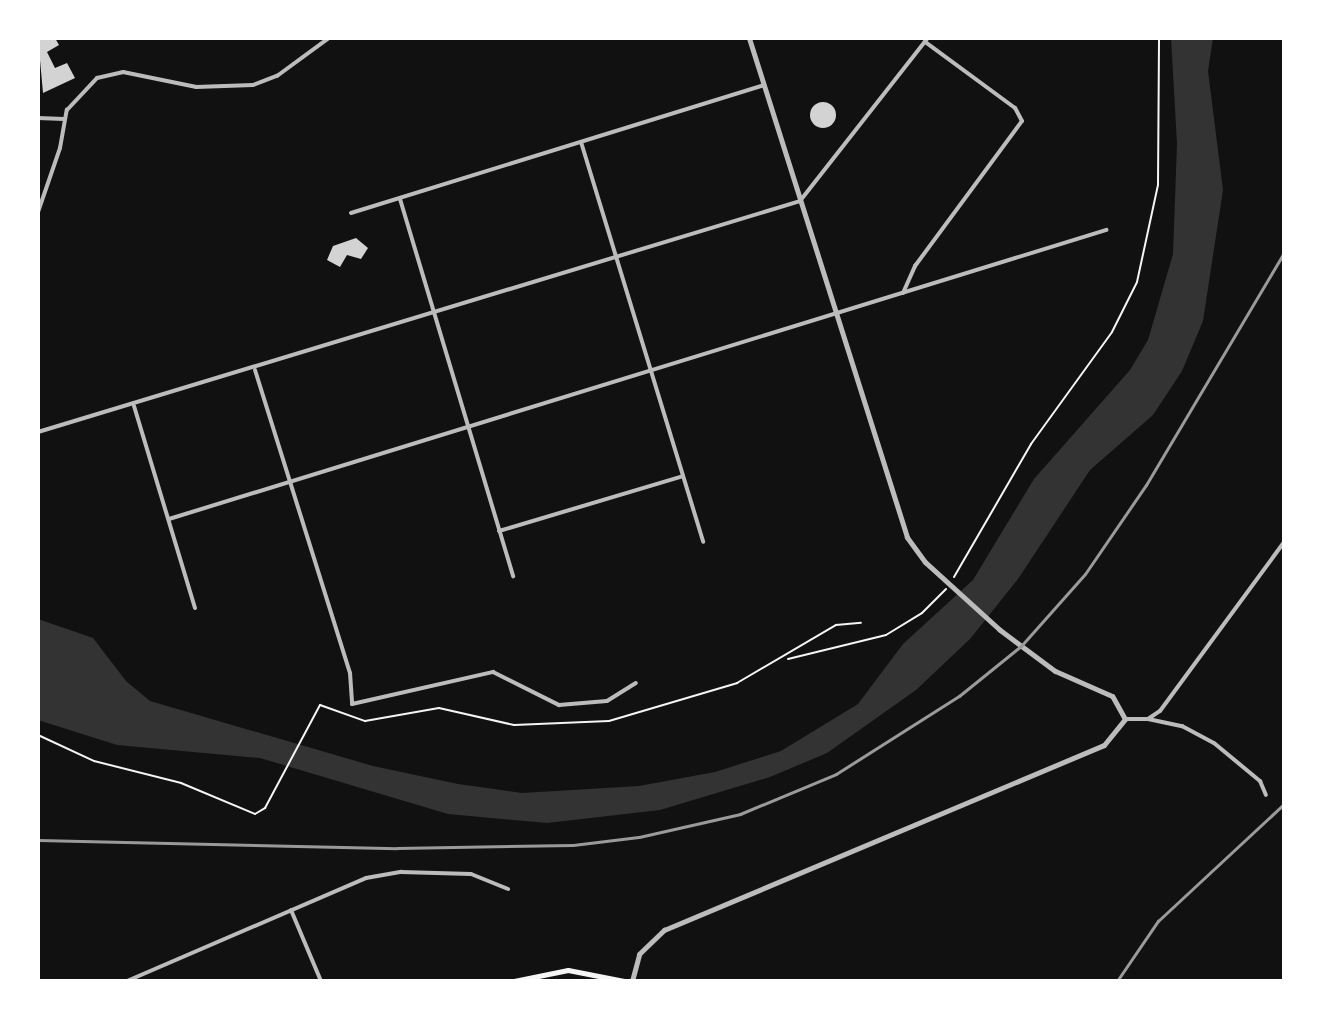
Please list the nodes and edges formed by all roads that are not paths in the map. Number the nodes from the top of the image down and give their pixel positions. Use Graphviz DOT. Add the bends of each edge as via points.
graph roads {
  1 [pos="316,38"];
  2 [pos="329,38"];
  3 [pos="749,38"];
  4 [pos="927,40"];
  5 [pos="319,45"];
  6 [pos="764,85"];
  7 [pos="38,118"];
  8 [pos="65,119"];
  9 [pos="581,142"];
  10 [pos="400,198"];
  11 [pos="800,201"];
  12 [pos="38,212"];
  13 [pos="351,213"];
  14 [pos="1106,230"];
  15 [pos="616,258"];
  16 [pos="903,293"];
  17 [pos="435,313"];
  18 [pos="835,315"];
  19 [pos="255,369"];
  20 [pos="651,373"];
  21 [pos="134,406"];
  22 [pos="471,427"];
  23 [pos="38,432"];
  24 [pos="683,476"];
  25 [pos="292,483"];
  26 [pos="169,519"];
  27 [pos="499,531"];
  28 [pos="703,542"];
  29 [pos="1284,542"];
  30 [pos="513,576"];
  31 [pos="195,608"];
  32 [pos="636,683"];
  33 [pos="1125,719"];
  34 [pos="1148,719"];
  35 [pos="1266,795"];
  36 [pos="508,889"];
  37 [pos="291,910"];
  38 [pos="523,979"];
  39 [pos="127,981"];
  40 [pos="321,981"];
  41 [pos="514,981"];
  42 [pos="624,981"];
  43 [pos="632,981"];
  1 -- 5 [label="street"];
  2 -- 5 [label="street"];
  3 -- 6 [label="street"];
  4 -- 11 [label="street"];
  4 -- 16 [label="street" via="1015,108 1021,127 915,266"];
  5 -- 8 [label="street" via="277,76 253,85 206,88 108,74 80,91"];
  6 -- 9 [label="street"];
  6 -- 11 [label="street"];
  7 -- 8 [label="street"];
  8 -- 12 [label="street"];
  9 -- 10 [label="street"];
  9 -- 15 [label="street"];
  10 -- 13 [label="street"];
  10 -- 17 [label="street"];
  11 -- 15 [label="street"];
  11 -- 18 [label="street"];
  14 -- 16 [label="street" via="924,282"];
  15 -- 17 [label="street"];
  15 -- 20 [label="street"];
  16 -- 18 [label="street"];
  17 -- 19 [label="street"];
  17 -- 22 [label="street"];
  18 -- 20 [label="street"];
  18 -- 33 [label="street" via="899,519 922,558 1000,630 1055,671 1112,696"];
  19 -- 21 [label="street"];
  19 -- 25 [label="street"];
  20 -- 22 [label="street"];
  20 -- 24 [label="street"];
  21 -- 23 [label="street"];
  21 -- 26 [label="street"];
  22 -- 25 [label="street"];
  22 -- 27 [label="street"];
  24 -- 27 [label="street"];
  24 -- 28 [label="street"];
  25 -- 26 [label="street"];
  25 -- 32 [label="street" via="350,673 352,704 493,672 559,705 607,701"];
  26 -- 31 [label="street"];
  27 -- 30 [label="street"];
  29 -- 34 [label="street" via="1170,701"];
  33 -- 34 [label="street"];
  33 -- 43 [label="street" via="1104,745 664,930 639,954"];
  34 -- 35 [label="street" via="1182,726 1214,743 1260,781"];
  36 -- 37 [label="street" via="478,875 401,872 366,878"];
  37 -- 39 [label="street"];
  37 -- 40 [label="street"];
  38 -- 41 [label="main road"];
  38 -- 42 [label="main road" via="568,966"];
}
